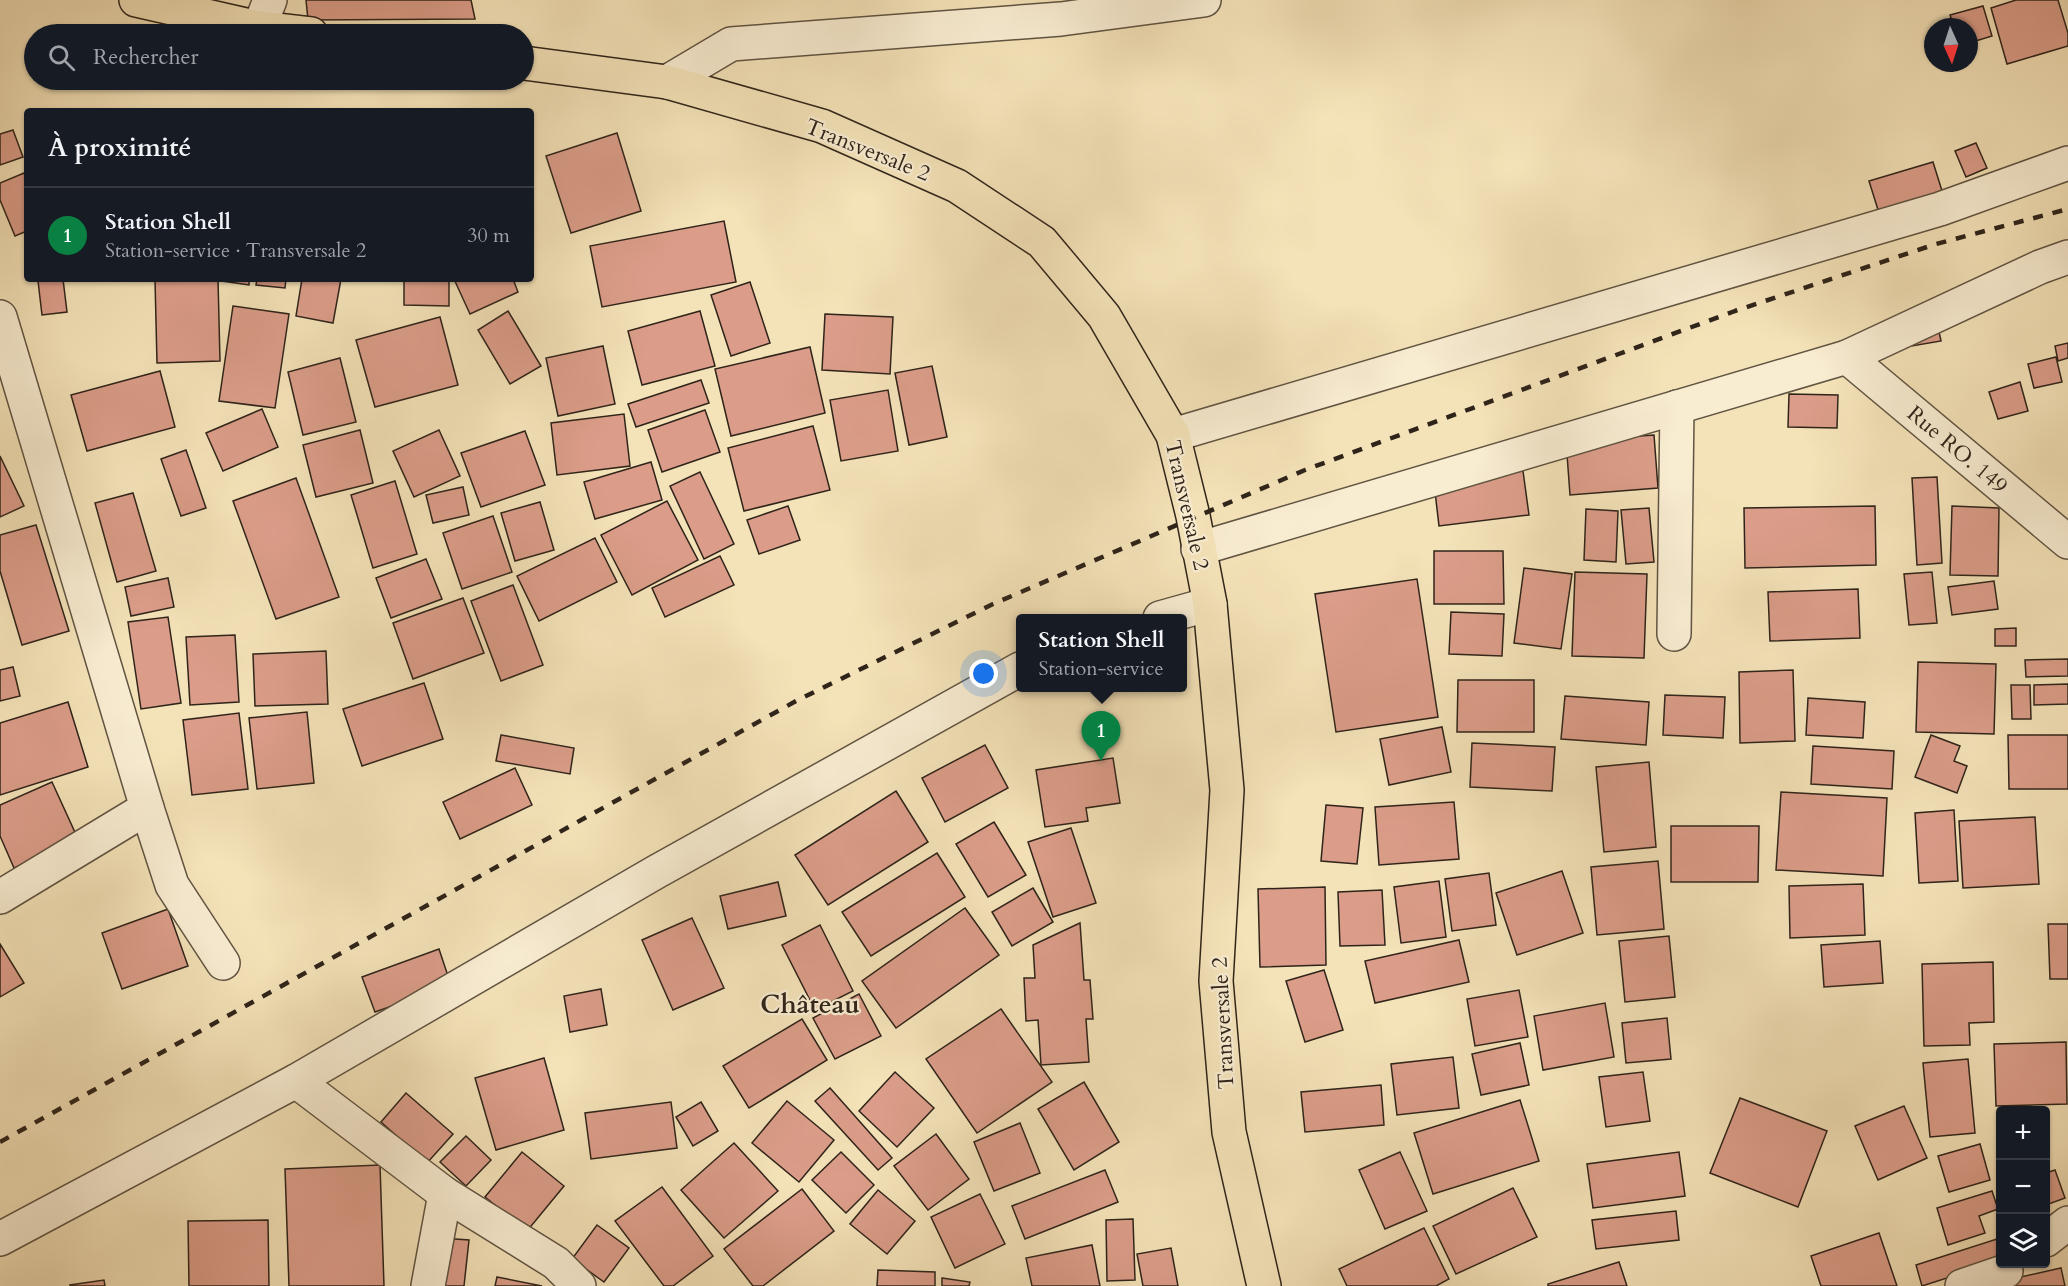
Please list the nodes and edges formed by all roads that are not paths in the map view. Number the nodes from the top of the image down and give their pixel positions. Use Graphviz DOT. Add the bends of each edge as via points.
graph roads {
  1 [pos="136,0"];
  2 [pos="1204,0"];
  3 [pos="265,14"];
  4 [pos="288,24"];
  5 [pos="534,64"];
  6 [pos="667,82"];
  7 [pos="2068,163"];
  8 [pos="2068,257"];
  9 [pos="0,317"];
  10 [pos="1847,357"];
  11 [pos="9,374"];
  12 [pos="1677,407"];
  13 [pos="1173,435"];
  14 [pos="2068,542"];
  15 [pos="1198,549"];
  16 [pos="1210,604"];
  17 [pos="1174,614"];
  18 [pos="1674,634"];
  19 [pos="1016,671"];
  20 [pos="147,808"];
  21 [pos="0,897"];
  22 [pos="224,963"];
  23 [pos="296,1081"];
  24 [pos="445,1194"];
  25 [pos="2068,1223"];
  26 [pos="2050,1237"];
  27 [pos="0,1239"];
  28 [pos="2008,1274"];
  29 [pos="428,1286"];
  30 [pos="579,1286"];
  31 [pos="1264,1286"];
  32 [pos="1962,1286"];
  1 -- 3 [label="main road"];
  2 -- 6 [label="street" via="1061,19 731,44"];
  3 -- 4 [label="main road"];
  5 -- 6 [label="main road, Transversale 2"];
  6 -- 13 [label="main road, Transversale 2" via="822,126 957,186 1042,242 1104,316"];
  7 -- 13 [label="street" via="1940,208"];
  8 -- 10 [label="street"];
  9 -- 11 [label="street"];
  10 -- 12 [label="street"];
  10 -- 14 [label="street, Rue RO. 149"];
  11 -- 20 [label="street"];
  12 -- 15 [label="street"];
  12 -- 18 [label="street"];
  13 -- 15 [label="main road, Transversale 2"];
  15 -- 16 [label="main road, Transversale 2"];
  16 -- 17 [label="street"];
  16 -- 31 [label="main road, Transversale 2" via="1227,790 1216,981 1229,1132"];
  19 -- 23 [label="street" via="656,872"];
  20 -- 21 [label="street"];
  20 -- 22 [label="street" via="172,885"];
  23 -- 24 [label="street"];
  23 -- 27 [label="street"];
  24 -- 29 [label="street"];
  24 -- 30 [label="street" via="556,1263"];
  25 -- 26 [label="street"];
  28 -- 32 [label="street"];
}
